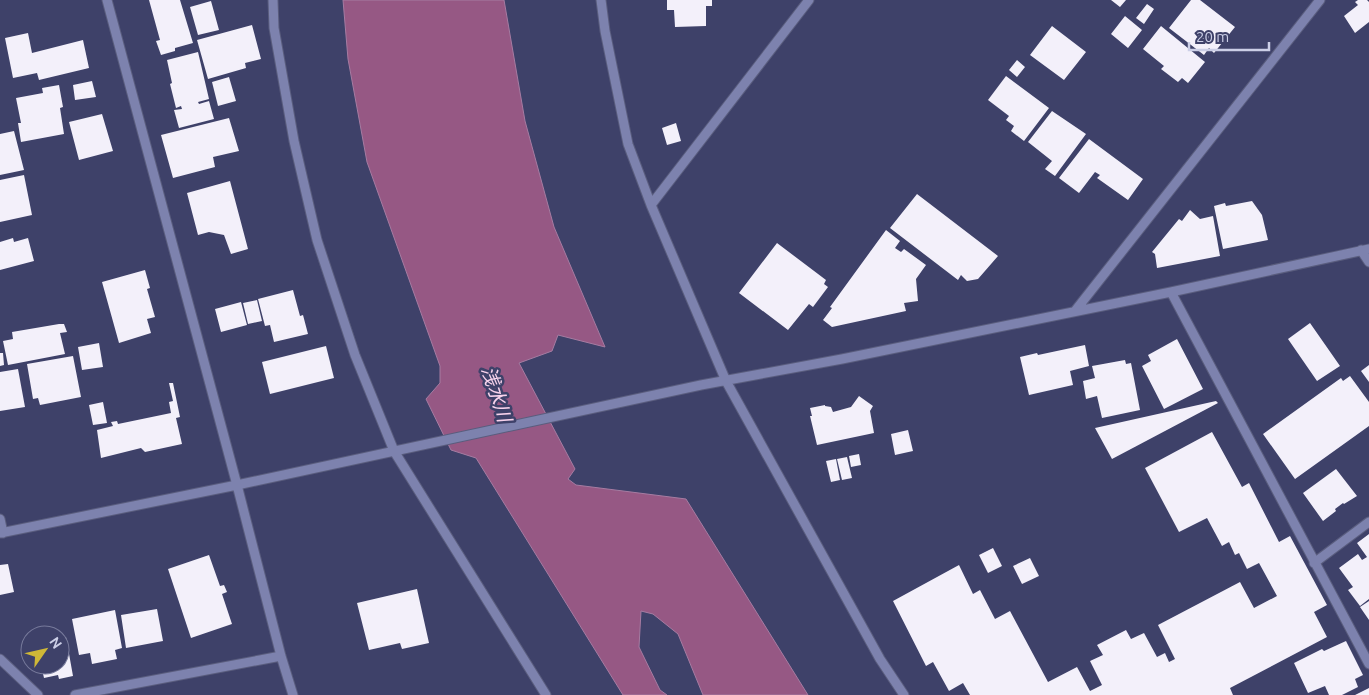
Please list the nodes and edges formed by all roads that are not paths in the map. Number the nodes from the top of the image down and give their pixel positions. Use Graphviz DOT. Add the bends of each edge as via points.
graph roads {
  1 [pos="107,0"];
  2 [pos="273,0"];
  3 [pos="601,0"];
  4 [pos="809,0"];
  5 [pos="1320,0"];
  6 [pos="651,205"];
  7 [pos="1365,250"];
  8 [pos="1369,262"];
  9 [pos="1171,292"];
  10 [pos="1075,310"];
  11 [pos="726,381"];
  12 [pos="394,451"];
  13 [pos="237,485"];
  14 [pos="0,519"];
  15 [pos="1369,522"];
  16 [pos="1,533"];
  17 [pos="1314,563"];
  18 [pos="281,656"];
  19 [pos="0,659"];
  20 [pos="1369,664"];
  21 [pos="38,695"];
  22 [pos="75,695"];
  23 [pos="293,695"];
  24 [pos="546,695"];
  25 [pos="904,695"];
  1 -- 13 [label="street"];
  2 -- 12 [label="street" via="274,28 292,131 317,240 355,355"];
  3 -- 6 [label="street" via="604,31 628,144"];
  4 -- 6 [label="street"];
  5 -- 10 [label="street"];
  6 -- 11 [label="street"];
  7 -- 8 [label="street"];
  7 -- 9 [label="street"];
  9 -- 10 [label="street"];
  9 -- 17 [label="street"];
  10 -- 11 [label="street"];
  11 -- 12 [label="street"];
  11 -- 25 [label="street" via="880,659"];
  12 -- 13 [label="street"];
  12 -- 24 [label="street"];
  13 -- 16 [label="street"];
  13 -- 18 [label="street"];
  14 -- 16 [label="street"];
  15 -- 17 [label="street"];
  17 -- 20 [label="street"];
  18 -- 22 [label="street"];
  18 -- 23 [label="street"];
  19 -- 21 [label="street"];
}
